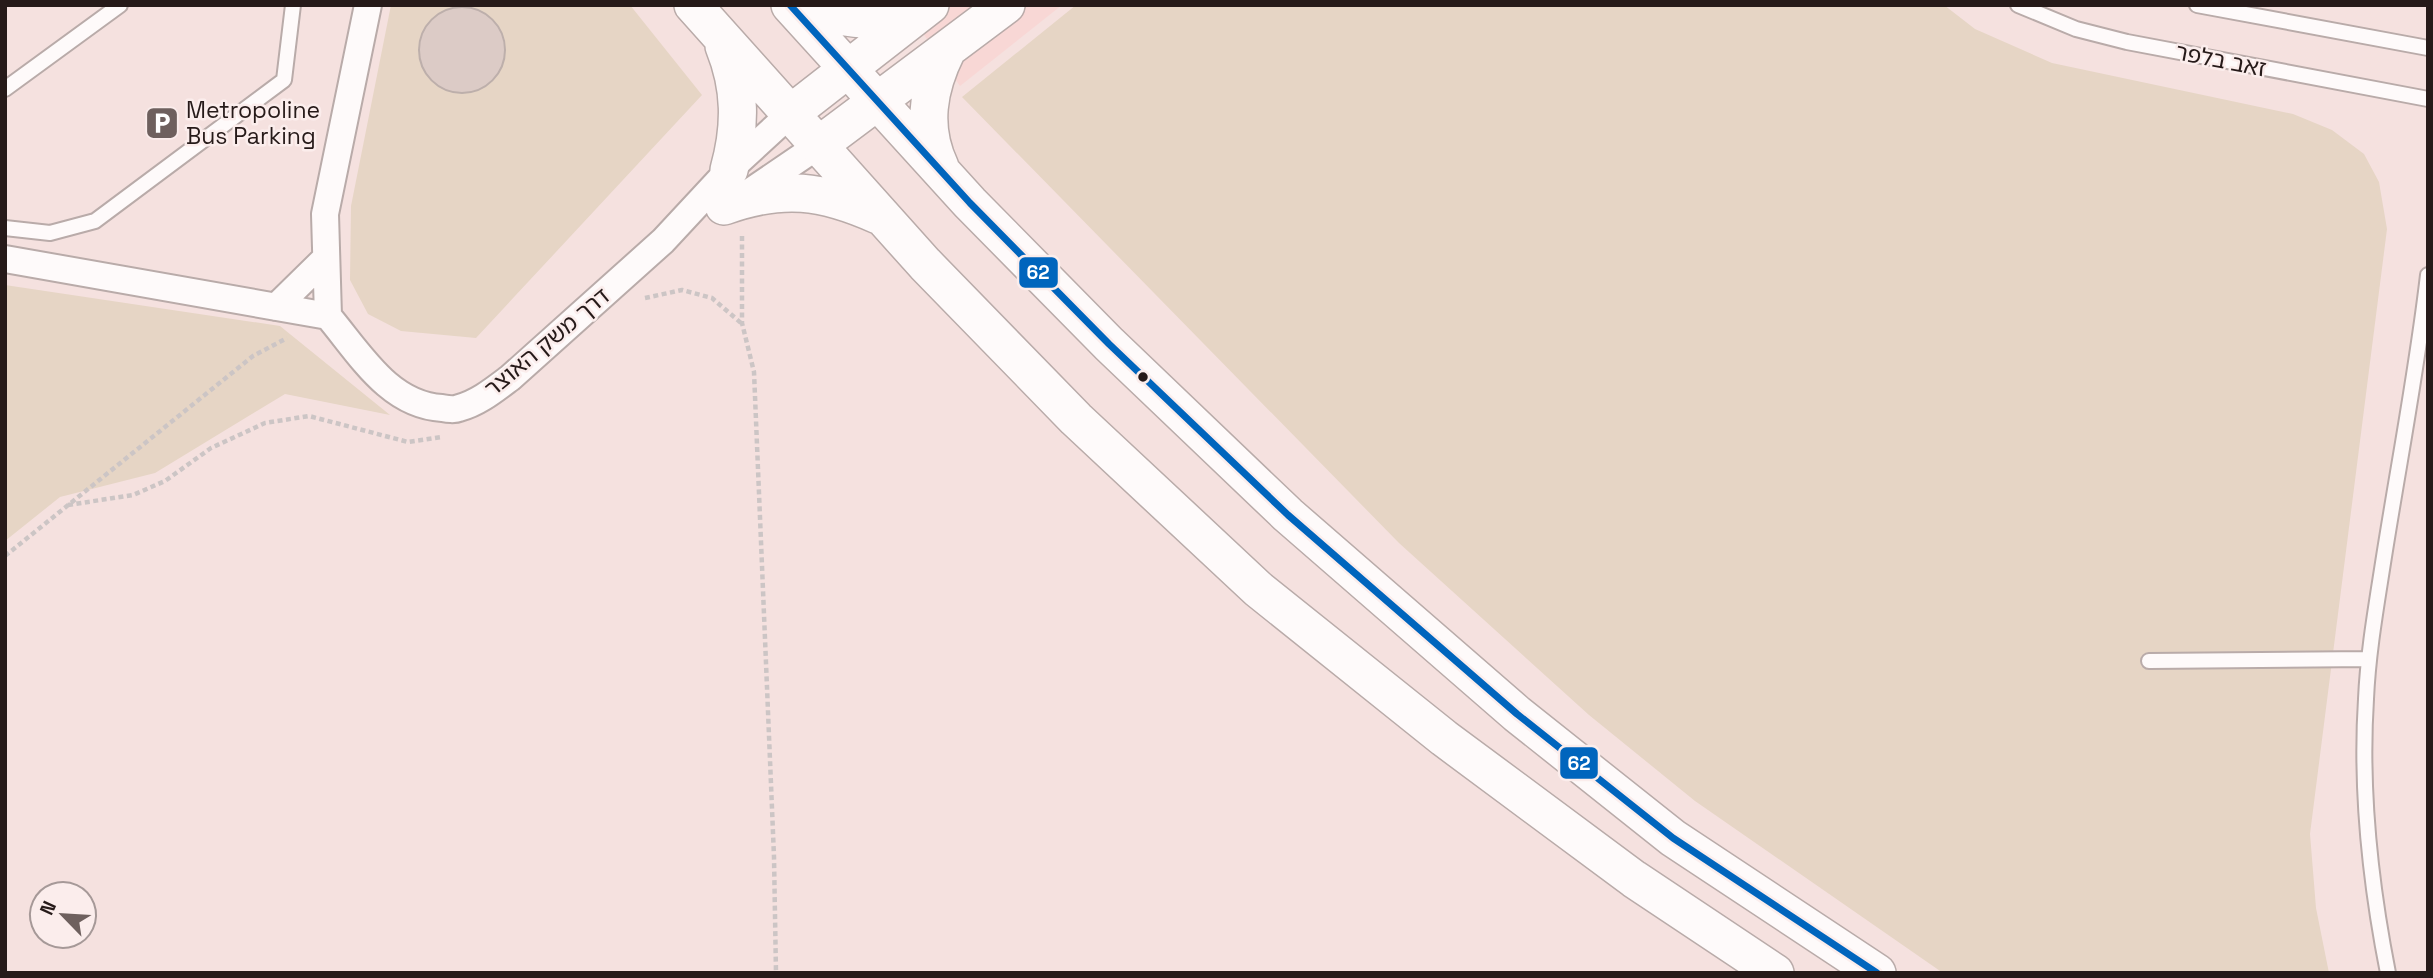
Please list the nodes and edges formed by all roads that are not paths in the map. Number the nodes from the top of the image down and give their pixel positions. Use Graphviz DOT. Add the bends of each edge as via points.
graph roads {
  1 [pos="120,5"];
  2 [pos="293,5"];
  3 [pos="368,5"];
  4 [pos="693,5"];
  5 [pos="790,5"];
  6 [pos="807,5"];
  7 [pos="1006,5"];
  8 [pos="2018,5"];
  9 [pos="2197,5"];
  10 [pos="926,8"];
  11 [pos="717,33"];
  12 [pos="2428,48"];
  13 [pos="947,50"];
  14 [pos="847,68"];
  15 [pos="5,89"];
  16 [pos="2428,100"];
  17 [pos="878,102"];
  18 [pos="790,114"];
  19 [pos="819,145"];
  20 [pos="943,174"];
  21 [pos="732,192"];
  22 [pos="883,217"];
  23 [pos="5,228"];
  24 [pos="663,241"];
  25 [pos="326,258"];
  26 [pos="5,259"];
  27 [pos="2428,275"];
  28 [pos="276,307"];
  29 [pos="328,316"];
  30 [pos="2369,659"];
  31 [pos="2148,661"];
  32 [pos="1775,973"];
  33 [pos="1877,973"];
  34 [pos="2388,973"];
  1 -- 15 [label="lane"];
  2 -- 23 [label="lane" via="284,80 95,221 50,233"];
  3 -- 25 [label="street" via="325,214"];
  4 -- 11 [label="main road"];
  5 -- 14 [label="main road"];
  6 -- 10 [label="main road" via="866,19 893,19"];
  7 -- 13 [label="main road"];
  8 -- 16 [label="lane, זאב בלפר" via="2114,39"];
  9 -- 12 [label="lane"];
  10 -- 14 [label="main road, דרך משק האוצר"];
  11 -- 18 [label="main road"];
  11 -- 21 [label="main road" via="730,61 738,97"];
  13 -- 17 [label="main road"];
  13 -- 20 [label="main road" via="933,83 927,121"];
  14 -- 17 [label="main road"];
  14 -- 18 [label="main road, דרך משק האוצר"];
  17 -- 19 [label="main road"];
  17 -- 20 [label="main road"];
  18 -- 19 [label="main road"];
  18 -- 21 [label="street, דרך משק האוצר"];
  19 -- 21 [label="street, דרך משק האוצר" via="760,186"];
  19 -- 22 [label="main road"];
  20 -- 33 [label="main road" via="1109,344 1288,514 1517,714 1672,838"];
  21 -- 22 [label="main road" via="813,194"];
  21 -- 24 [label="street, דרך משק האוצר"];
  21 -- 24 [label="street, דרך משק האוצר"];
  22 -- 32 [label="main road" via="1076,419 1258,589 1444,738 1623,871"];
  24 -- 29 [label="street, דרך משק האוצר" via="510,378 484,398 457,409 424,407 399,396"];
  25 -- 28 [label="street"];
  25 -- 29 [label="street"];
  26 -- 28 [label="street"];
  27 -- 30 [label="lane"];
  28 -- 29 [label="street"];
  30 -- 31 [label="lane"];
  30 -- 34 [label="lane" via="2364,767 2367,838"];
}
